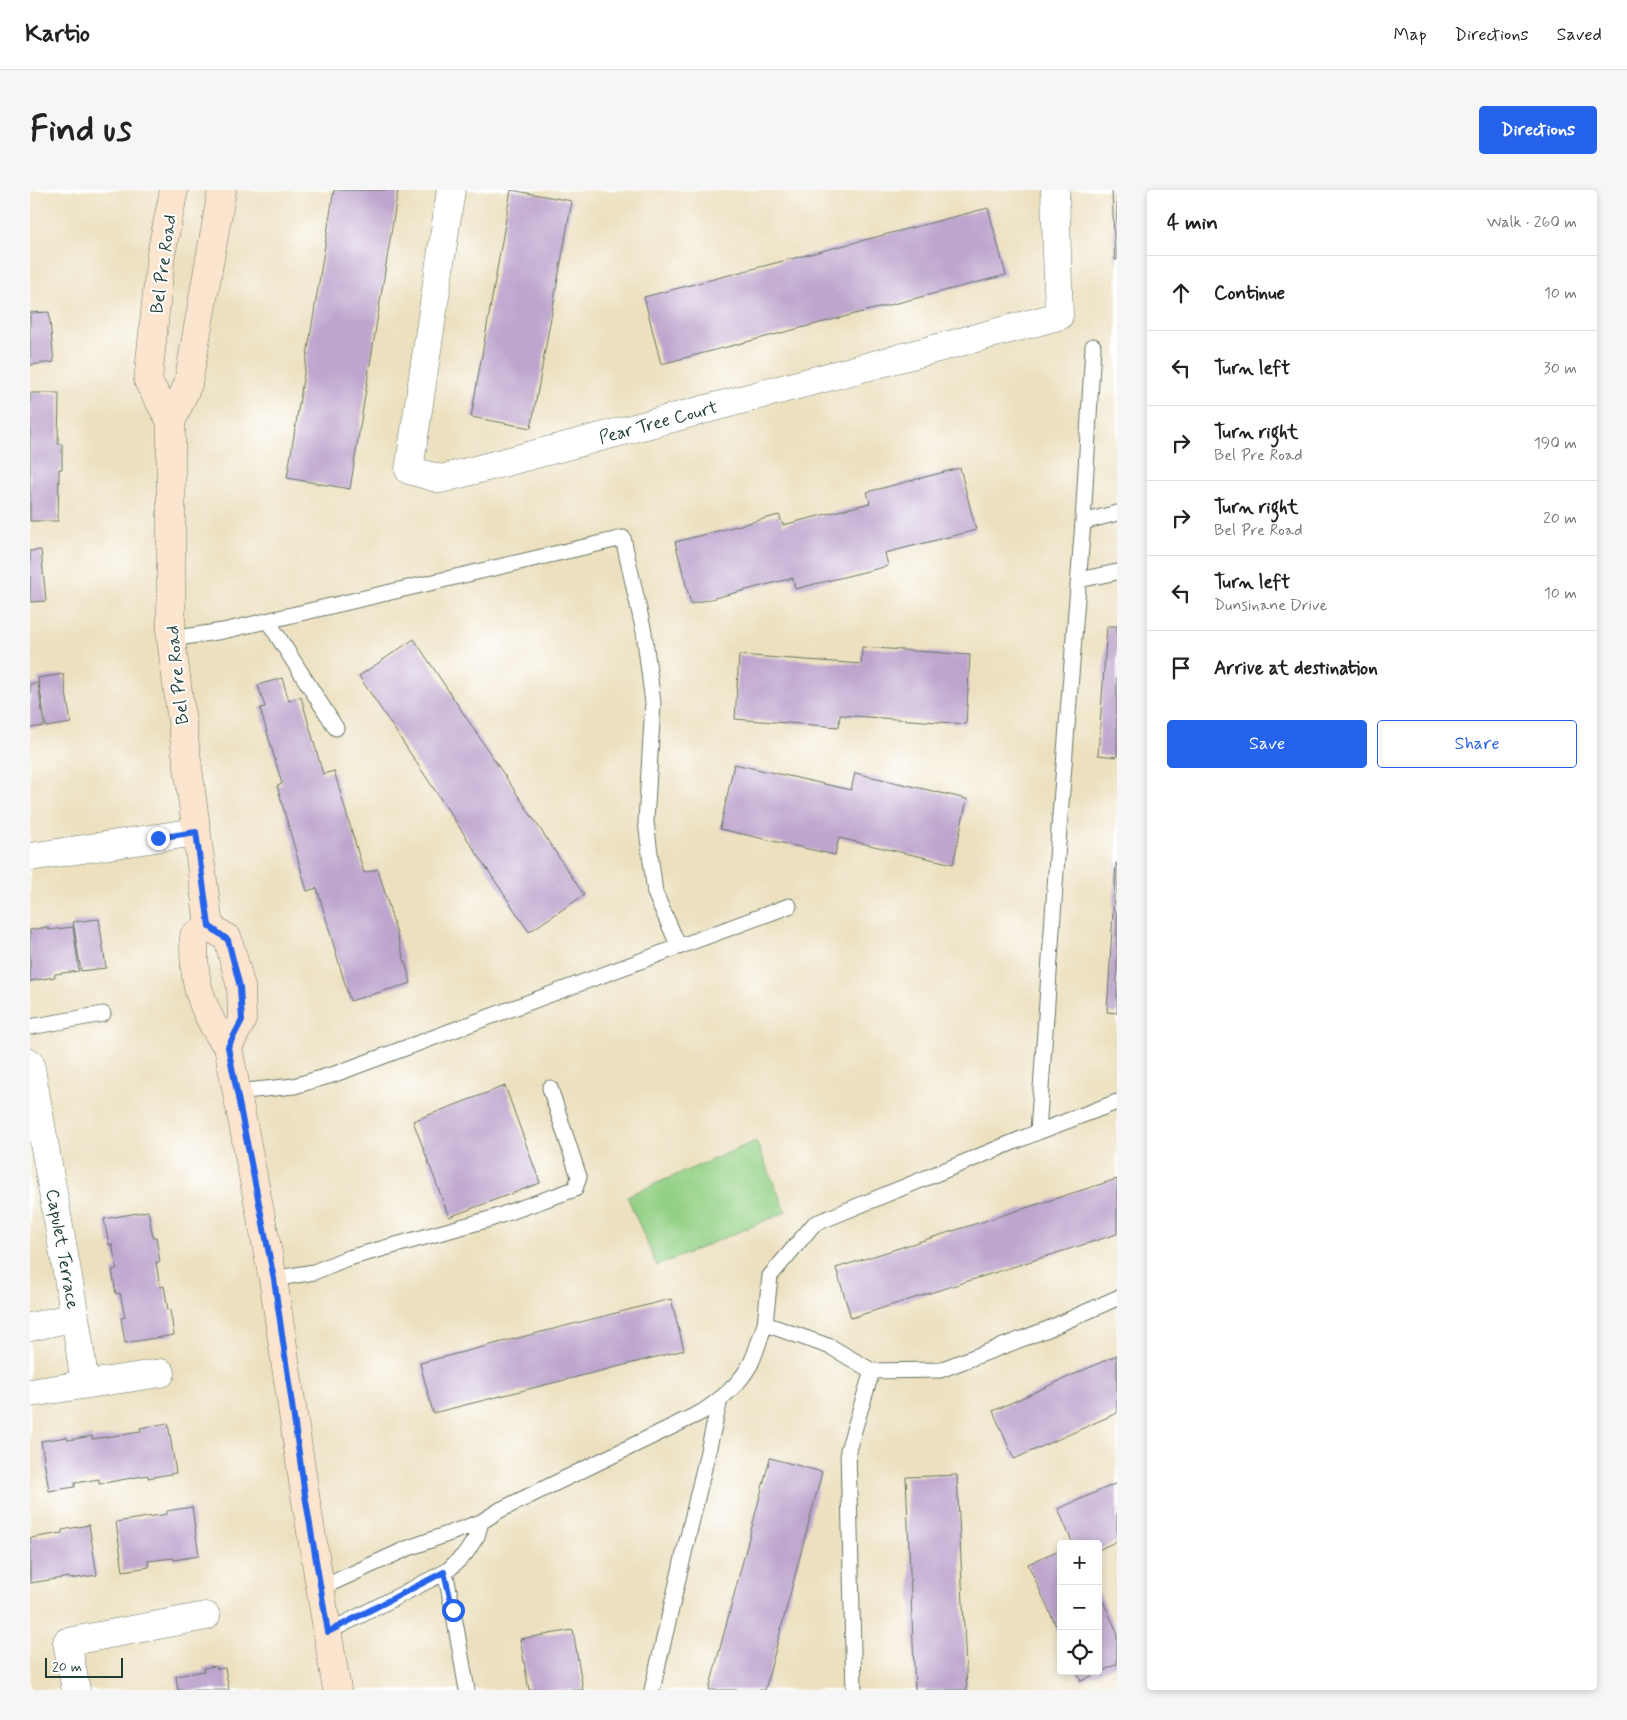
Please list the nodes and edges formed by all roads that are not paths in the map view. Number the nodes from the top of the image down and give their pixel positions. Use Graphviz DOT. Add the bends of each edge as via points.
graph roads {
  1 [pos="174,190"];
  2 [pos="222,190"];
  3 [pos="451,190"];
  4 [pos="1056,190"];
  5 [pos="1093,346"];
  6 [pos="171,422"];
  7 [pos="1117,513"];
  8 [pos="1087,521"];
  9 [pos="1117,572"];
  10 [pos="1079,580"];
  11 [pos="268,621"];
  12 [pos="171,639"];
  13 [pos="336,728"];
  14 [pos="196,832"];
  15 [pos="30,857"];
  16 [pos="789,906"];
  17 [pos="209,926"];
  18 [pos="679,947"];
  19 [pos="103,1014"];
  20 [pos="30,1027"];
  21 [pos="228,1047"];
  22 [pos="30,1063"];
  23 [pos="550,1088"];
  24 [pos="236,1092"];
  25 [pos="1117,1102"];
  26 [pos="1038,1132"];
  27 [pos="274,1279"];
  28 [pos="1117,1298"];
  29 [pos="75,1317"];
  30 [pos="765,1324"];
  31 [pos="30,1327"];
  32 [pos="872,1371"];
  33 [pos="161,1373"];
  34 [pos="85,1384"];
  35 [pos="30,1393"];
  36 [pos="720,1400"];
  37 [pos="481,1522"];
  38 [pos="444,1572"];
  39 [pos="321,1588"];
  40 [pos="206,1616"];
  41 [pos="328,1632"];
  42 [pos="76,1690"];
  43 [pos="337,1690"];
  44 [pos="467,1690"];
  45 [pos="652,1690"];
  46 [pos="854,1690"];
  1 -- 6 [label="main road, Bel Pre Road" via="161,254 148,381"];
  2 -- 6 [label="main road, Bel Pre Road" via="188,384"];
  3 -- 4 [label="street, Pear Tree Court" via="409,470 440,479 1059,316"];
  5 -- 8 [label="lane"];
  6 -- 12 [label="main road, Bel Pre Road"];
  7 -- 8 [label="lane"];
  8 -- 10 [label="lane"];
  9 -- 10 [label="lane"];
  10 -- 26 [label="lane"];
  11 -- 12 [label="lane"];
  11 -- 13 [label="lane"];
  11 -- 18 [label="lane" via="623,538 644,632 653,703 646,822 654,884"];
  12 -- 14 [label="main road, Bel Pre Road"];
  14 -- 15 [label="street"];
  14 -- 17 [label="main road, Bel Pre Road"];
  16 -- 18 [label="lane"];
  17 -- 21 [label="main road" via="228,940 240,987 242,1020"];
  17 -- 21 [label="main road" via="194,936 194,963 199,991 218,1034"];
  18 -- 24 [label="lane" via="335,1074 294,1086"];
  19 -- 20 [label="lane"];
  21 -- 24 [label="main road"];
  22 -- 29 [label="street, Capulet Terrace"];
  23 -- 27 [label="lane" via="579,1177 575,1189 490,1219 345,1260 314,1272"];
  24 -- 27 [label="main road"];
  25 -- 26 [label="lane"];
  26 -- 30 [label="lane" via="814,1224 770,1276"];
  27 -- 39 [label="main road"];
  28 -- 32 [label="lane" via="1048,1329 940,1370"];
  29 -- 31 [label="street, Capulet Terrace"];
  29 -- 34 [label="street, Capulet Terrace"];
  30 -- 32 [label="lane" via="831,1347"];
  30 -- 36 [label="lane" via="750,1365"];
  32 -- 46 [label="lane" via="848,1450"];
  33 -- 34 [label="street"];
  34 -- 35 [label="street"];
  36 -- 37 [label="lane" via="702,1412"];
  36 -- 45 [label="lane"];
  37 -- 38 [label="lane" via="466,1553"];
  37 -- 39 [label="lane" via="406,1549"];
  38 -- 41 [label="lane"];
  38 -- 44 [label="lane"];
  39 -- 41 [label="main road"];
  40 -- 42 [label="street" via="67,1642"];
  41 -- 43 [label="main road"];
}
